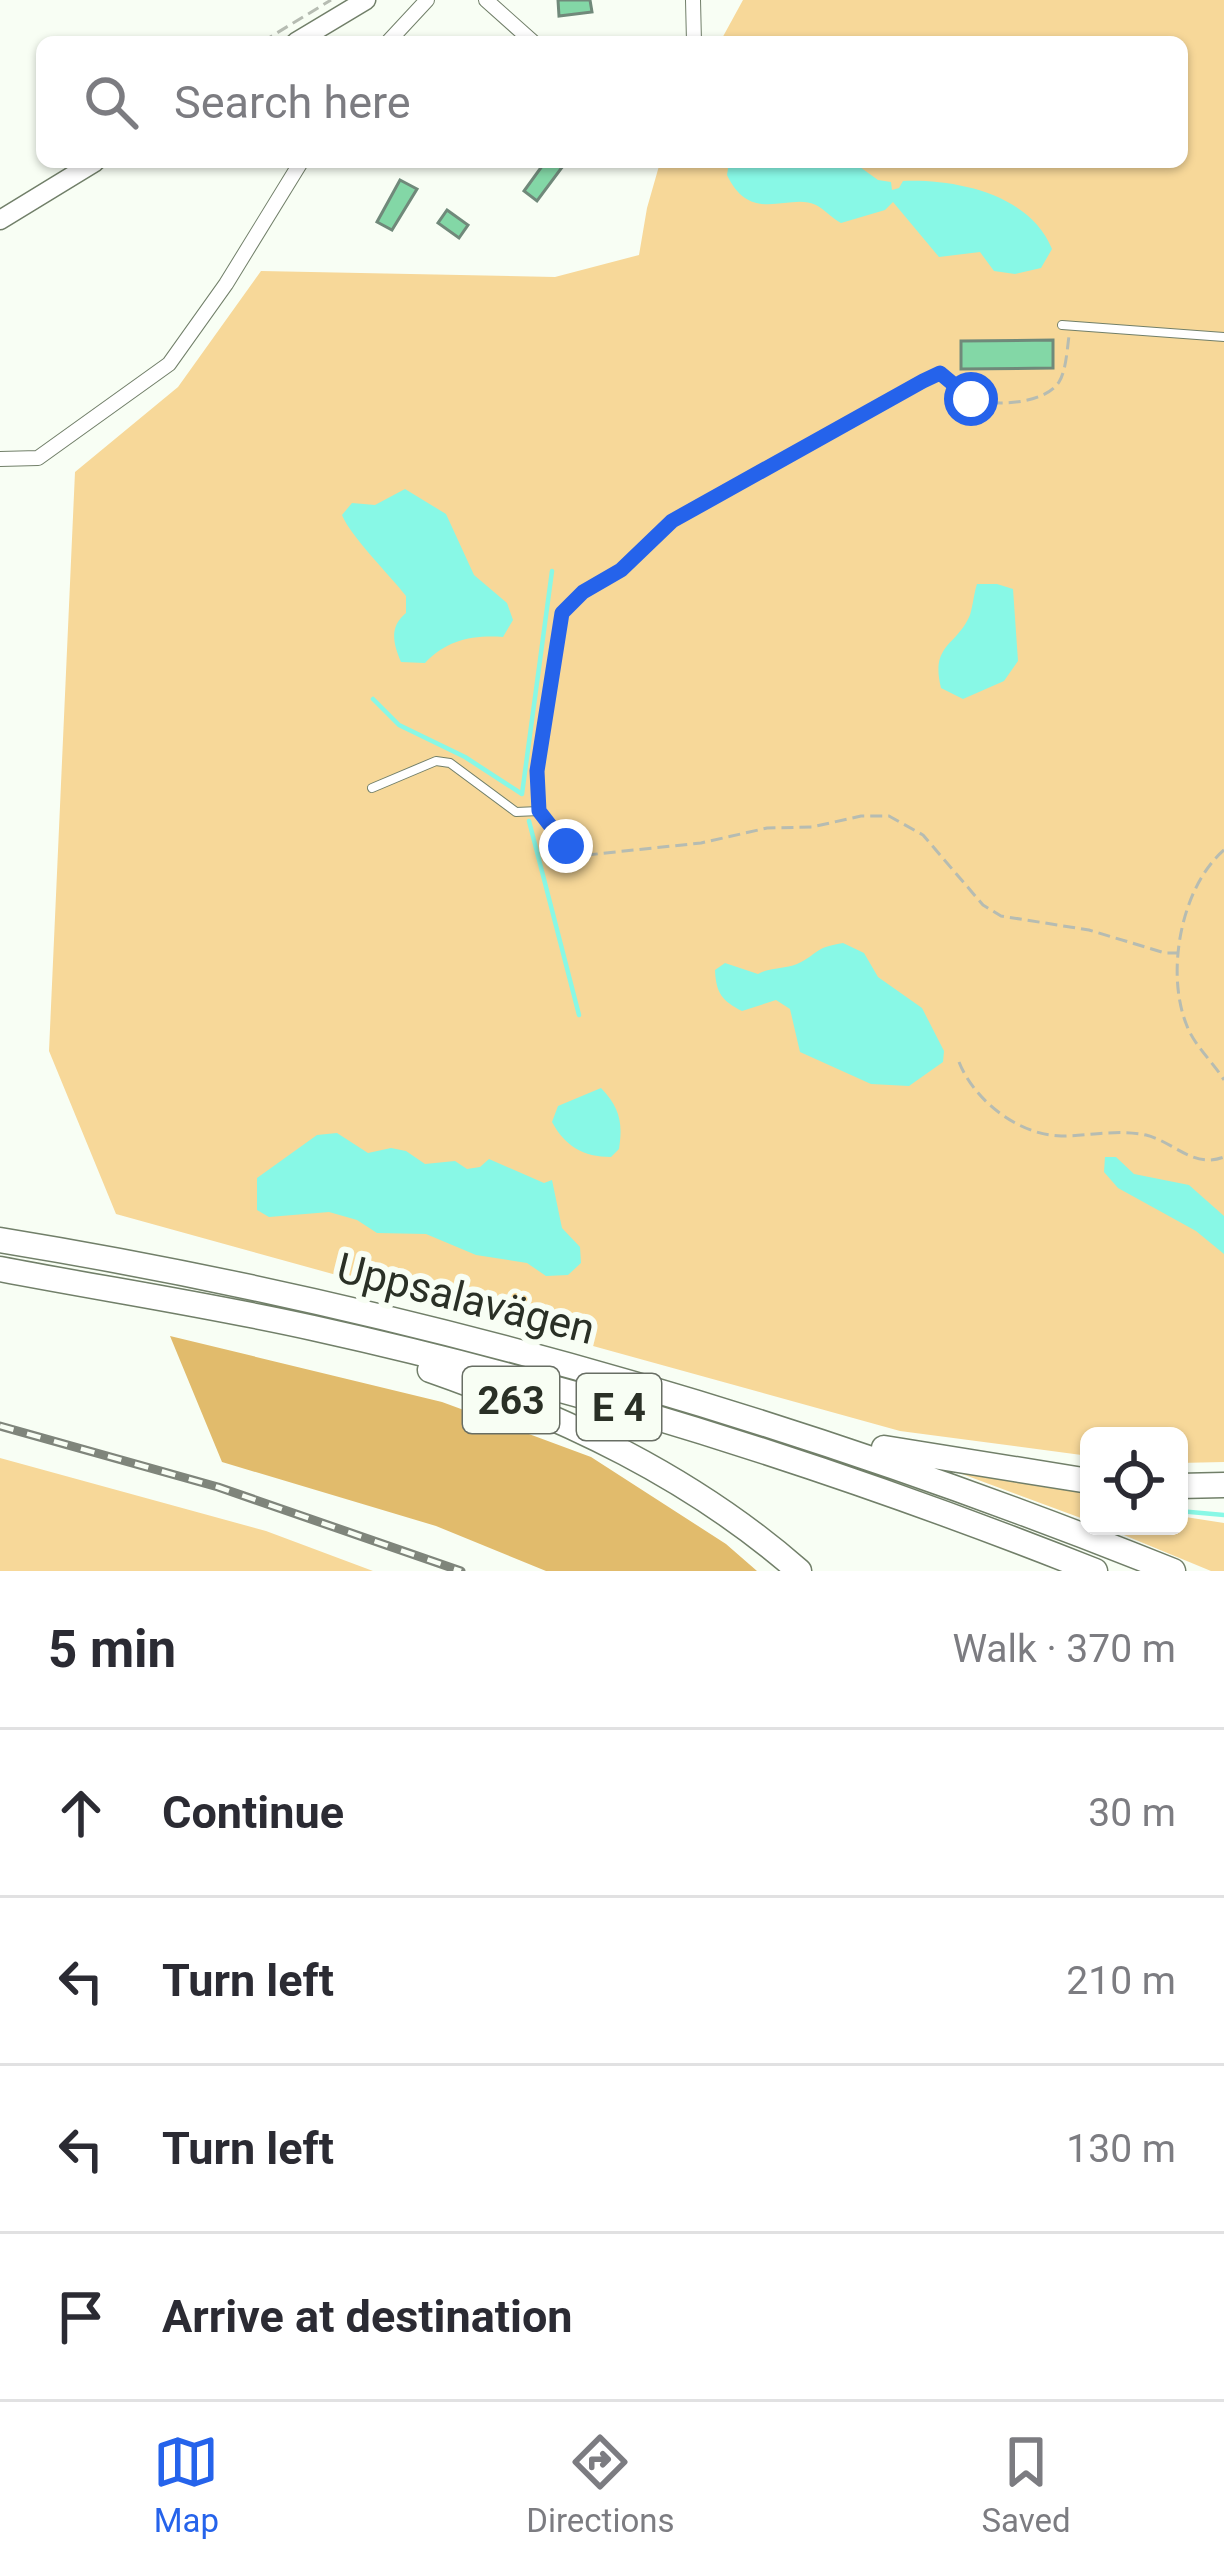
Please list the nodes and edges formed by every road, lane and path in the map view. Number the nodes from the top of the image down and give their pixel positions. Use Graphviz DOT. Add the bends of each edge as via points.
graph roads {
  1 [pos="332,0"];
  2 [pos="366,0"];
  3 [pos="428,0"];
  4 [pos="486,0"];
  5 [pos="693,0"];
  6 [pos="272,36"];
  7 [pos="306,36"];
  8 [pos="394,36"];
  9 [pos="525,36"];
  10 [pos="694,36"];
  11 [pos="85,168"];
  12 [pos="297,168"];
  13 [pos="0,220"];
  14 [pos="1067,325"];
  15 [pos="1224,337"];
  16 [pos="0,459"];
  17 [pos="372,788"];
  18 [pos="539,811"];
  19 [pos="1224,850"];
  20 [pos="1177,953"];
  21 [pos="958,1062"];
  22 [pos="1224,1080"];
  23 [pos="1224,1157"];
  24 [pos="0,1240"];
  25 [pos="0,1269"];
  26 [pos="310,1327"];
  27 [pos="768,1423"];
  28 [pos="1080,1480"];
  29 [pos="1224,1485"];
  30 [pos="1188,1486"];
  31 [pos="799,1571"];
  32 [pos="1095,1571"];
  33 [pos="1173,1571"];
  1 -- 6 [label="path"];
  2 -- 7 [label="street"];
  3 -- 8 [label="street"];
  4 -- 9 [label="street"];
  5 -- 10 [label="street"];
  11 -- 13 [label="street"];
  12 -- 16 [label="street" via="169,364 38,458"];
  14 -- 15 [label="lane"];
  14 -- 18 [label="path" via="1061,379 1049,392 1005,403 971,399 940,373 672,521 621,570 570,603 545,702"];
  17 -- 18 [label="lane" via="436,761 516,812"];
  18 -- 20 [label="path" via="566,846 587,855 889,816 923,835 982,905 1001,916"];
  19 -- 20 [label="path" via="1196,884"];
  20 -- 22 [label="path" via="1187,1027"];
  21 -- 23 [label="path" via="1002,1114 1038,1132 1130,1133 1193,1159"];
  24 -- 27 [label="highway, Uppsalavägen / E 4" via="440,1328"];
  25 -- 26 [label="highway, Uppsalavägen / E 4"];
  26 -- 31 [label="highway, 263" via="627,1452"];
  26 -- 32 [label="highway, Uppsalavägen / E 4" via="761,1450"];
  27 -- 28 [label="highway"];
  27 -- 33 [label="highway, Uppsalavägen / E 4"];
  29 -- 30 [label="highway"];
}
